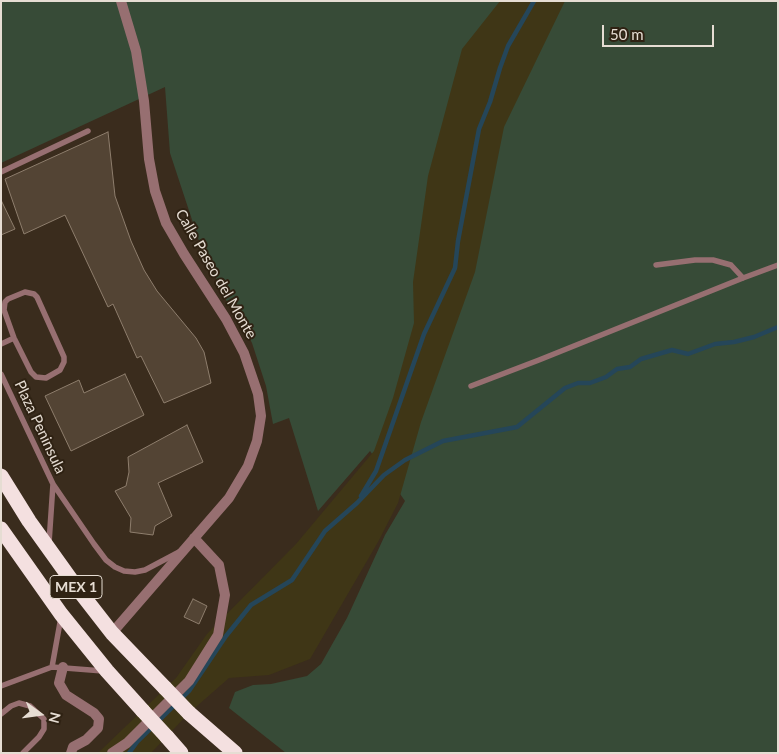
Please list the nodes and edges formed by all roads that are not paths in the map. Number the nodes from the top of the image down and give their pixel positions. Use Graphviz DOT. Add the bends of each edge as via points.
graph roads {
  1 [pos="121,1"];
  2 [pos="88,131"];
  3 [pos="1,172"];
  4 [pos="656,265"];
  5 [pos="778,266"];
  6 [pos="743,278"];
  7 [pos="14,338"];
  8 [pos="1,344"];
  9 [pos="1,374"];
  10 [pos="471,386"];
  11 [pos="1,476"];
  12 [pos="53,484"];
  13 [pos="1,530"];
  14 [pos="194,538"];
  15 [pos="184,549"];
  16 [pos="49,550"];
  17 [pos="61,614"];
  18 [pos="112,633"];
  19 [pos="57,667"];
  20 [pos="107,671"];
  21 [pos="1,686"];
  22 [pos="1,714"];
  23 [pos="23,753"];
  24 [pos="71,753"];
  25 [pos="112,753"];
  26 [pos="181,753"];
  27 [pos="235,753"];
  1 -- 14 [label="street, Calle Paseo del Monte" via="136,51 155,191 166,223 244,353 258,394 261,416 248,466 229,498"];
  2 -- 3 [label="lane"];
  4 -- 6 [label="lane" via="713,260 731,265"];
  5 -- 6 [label="lane"];
  6 -- 10 [label="lane"];
  7 -- 7 [label="lane" via="36,377 46,378 63,367 64,357 34,294 25,292 5,302 4,310"];
  7 -- 8 [label="lane"];
  9 -- 12 [label="lane, Plaza Peninsula"];
  11 -- 16 [label="highway, MEX 1"];
  12 -- 15 [label="lane" via="94,544 115,567 124,571 145,570"];
  12 -- 16 [label="lane, Plaza Peninsula"];
  13 -- 17 [label="highway, MEX 1"];
  14 -- 15 [label="street, Calle Paseo del Monte"];
  14 -- 25 [label="street" via="219,565 225,595 218,635 189,681 127,743"];
  15 -- 18 [label="street, Calle Paseo del Monte"];
  16 -- 18 [label="highway, MEX 1"];
  17 -- 19 [label="lane"];
  17 -- 20 [label="highway, MEX 1"];
  18 -- 27 [label="highway, MEX 1, bridge" via="189,713"];
  19 -- 20 [label="lane"];
  19 -- 21 [label="lane"];
  19 -- 24 [label="street" via="59,683 66,695 99,718 98,728 73,747"];
  20 -- 26 [label="highway, MEX 1, bridge"];
  22 -- 23 [label="lane" via="15,704 25,704 44,719 44,729"];
}
